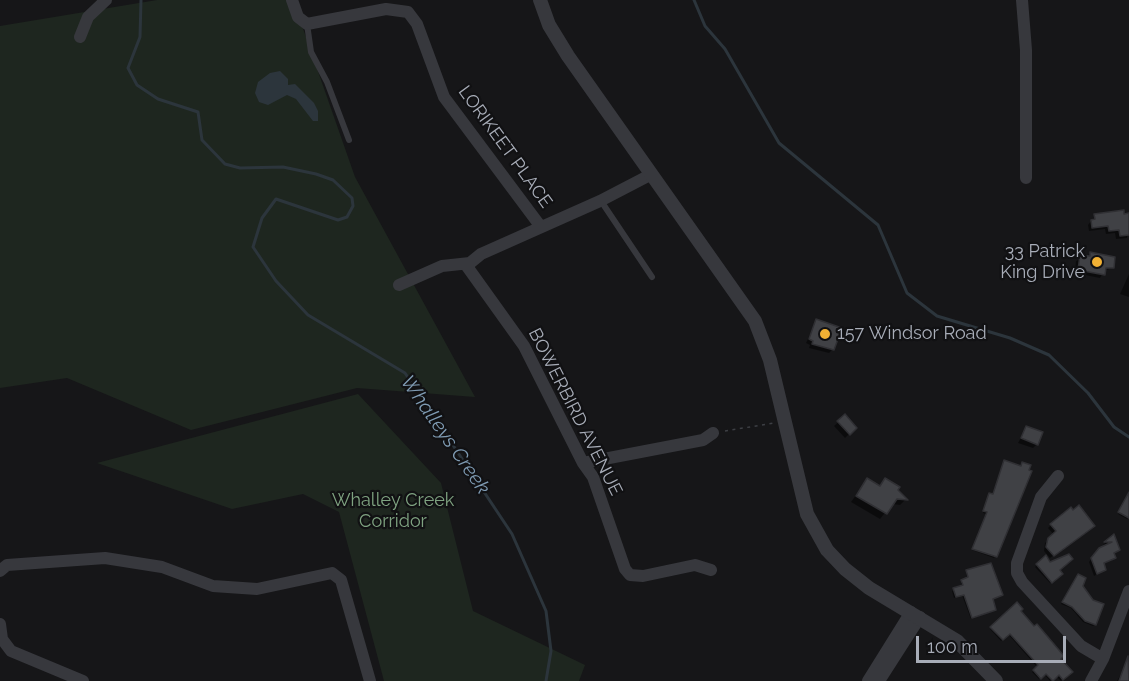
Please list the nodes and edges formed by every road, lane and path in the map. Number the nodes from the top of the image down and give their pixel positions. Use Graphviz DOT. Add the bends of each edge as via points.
graph roads {
  1 [pos="106,0"];
  2 [pos="292,0"];
  3 [pos="540,0"];
  4 [pos="1022,0"];
  5 [pos="307,24"];
  6 [pos="80,37"];
  7 [pos="349,140"];
  8 [pos="650,175"];
  9 [pos="1026,178"];
  10 [pos="600,201"];
  11 [pos="542,227"];
  12 [pos="466,265"];
  13 [pos="652,277"];
  14 [pos="399,285"];
  15 [pos="775,423"];
  16 [pos="713,433"];
  17 [pos="583,463"];
  18 [pos="1058,476"];
  19 [pos="711,570"];
  20 [pos="0,571"];
  21 [pos="1129,591"];
  22 [pos="916,615"];
  23 [pos="0,624"];
  24 [pos="1103,659"];
  25 [pos="873,680"];
  26 [pos="83,681"];
  27 [pos="370,681"];
  28 [pos="996,681"];
  29 [pos="1091,681"];
  1 -- 6 [label="street" via="88,17"];
  2 -- 5 [label="street" via="298,17"];
  3 -- 8 [label="street" via="564,49"];
  4 -- 9 [label="street"];
  5 -- 7 [label="lane" via="309,46"];
  5 -- 11 [label="street, LORIKEET PLACE" via="386,9 408,12 417,24 444,97"];
  8 -- 10 [label="street"];
  8 -- 22 [label="street" via="754,321 770,360 800,491 816,533 853,576"];
  10 -- 11 [label="street"];
  10 -- 13 [label="lane"];
  11 -- 12 [label="street" via="481,254"];
  12 -- 14 [label="street" via="442,266"];
  12 -- 17 [label="street, BOWERBIRD AVENUE" via="518,336"];
  15 -- 16 [label="path"];
  16 -- 17 [label="street" via="703,441"];
  17 -- 19 [label="street, BOWERBIRD AVENUE" via="593,477 620,559 630,575 695,565"];
  18 -- 24 [label="street" via="1041,497 1017,563 1017,573 1081,646"];
  20 -- 27 [label="street" via="7,566 105,558 162,567 213,586 257,589 333,573 341,580"];
  21 -- 24 [label="street"];
  22 -- 25 [label="street"];
  22 -- 28 [label="street" via="957,641"];
  23 -- 26 [label="street" via="2,639 11,651"];
  24 -- 29 [label="street"];
}
